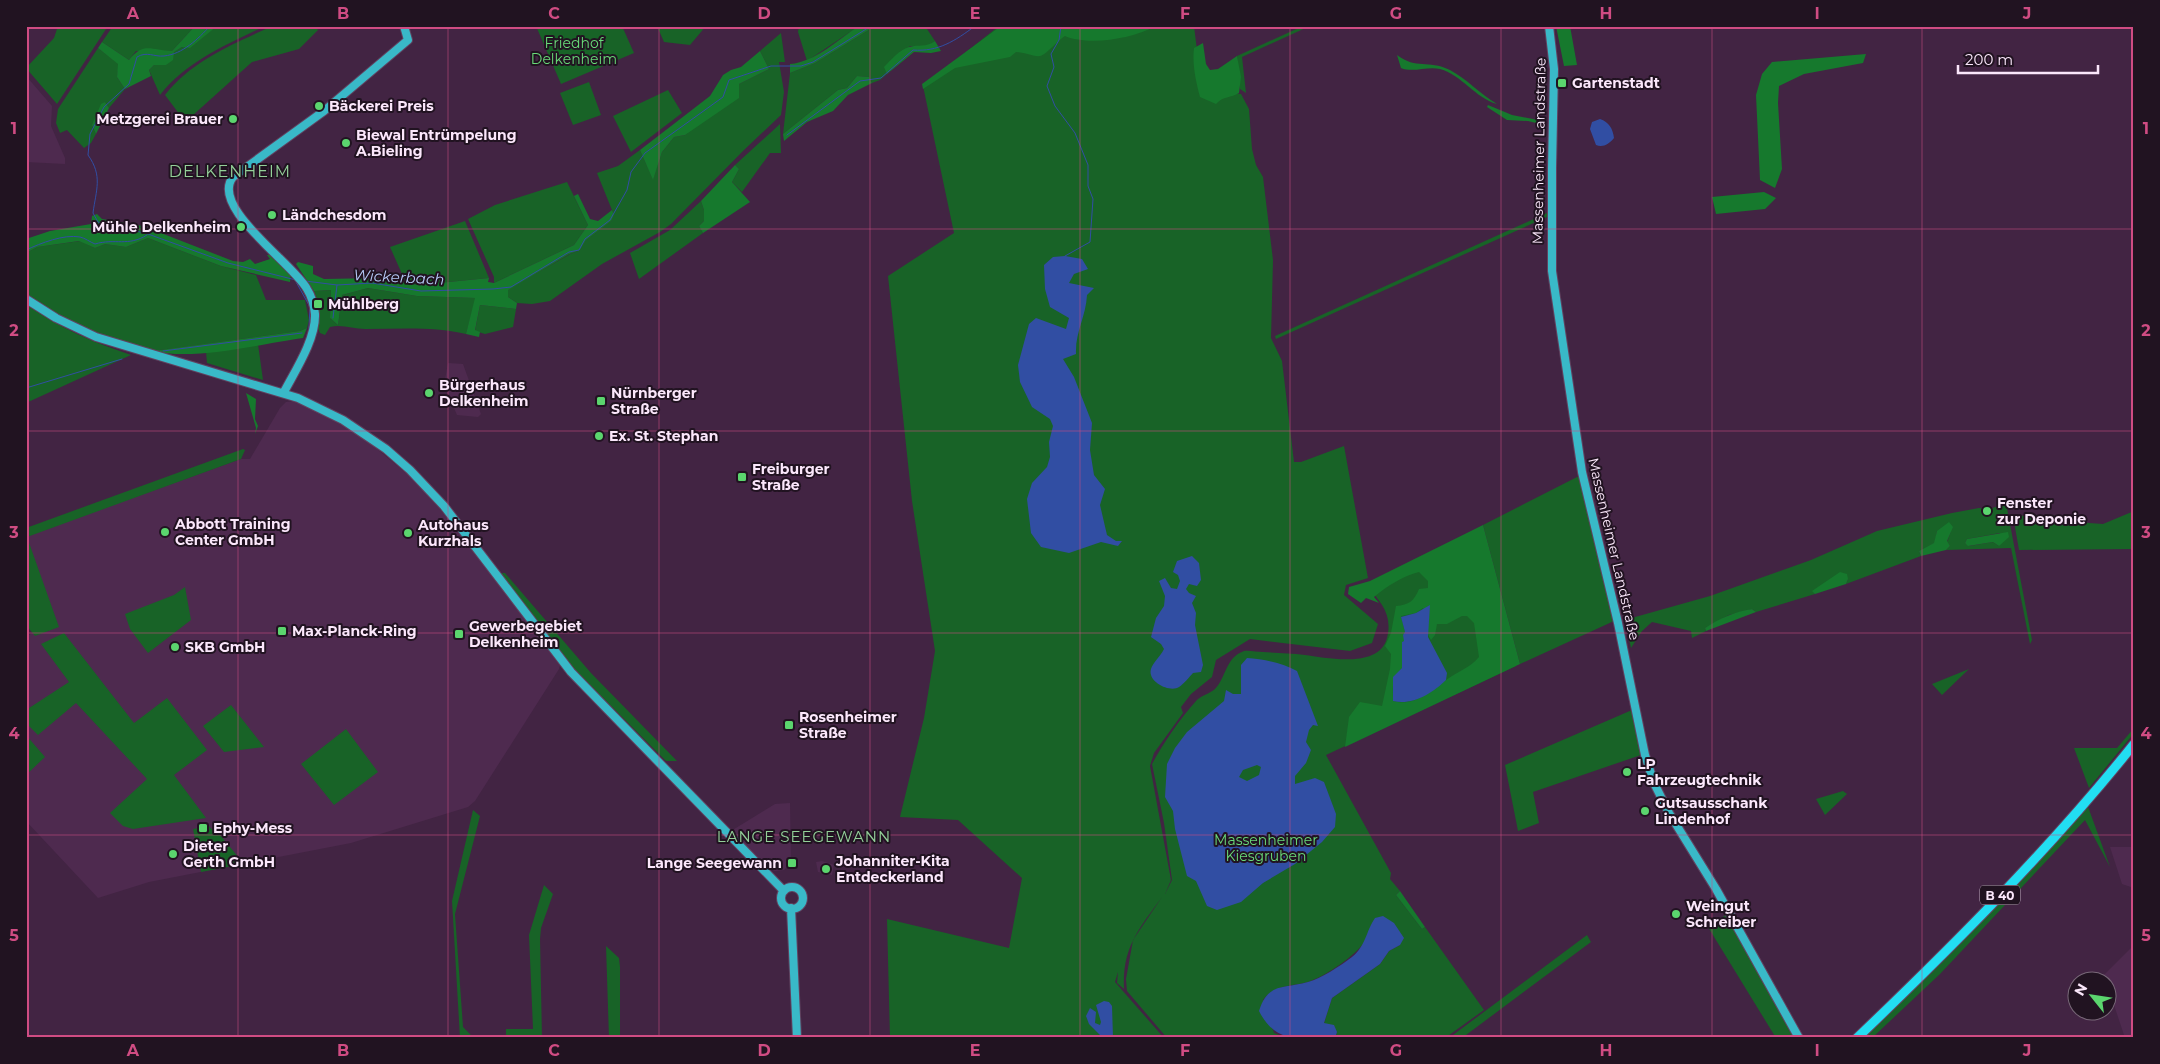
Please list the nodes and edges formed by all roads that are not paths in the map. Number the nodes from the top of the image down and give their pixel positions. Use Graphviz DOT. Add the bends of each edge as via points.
graph roads {
  1 [pos="404,26"];
  2 [pos="1549,26"];
  3 [pos="26,299"];
  4 [pos="296,365"];
  5 [pos="290,380"];
  6 [pos="281,391"];
  7 [pos="298,398"];
  8 [pos="2134,744"];
  9 [pos="784,891"];
  10 [pos="791,908"];
  11 [pos="797,1038"];
  12 [pos="1799,1038"];
  13 [pos="1857,1038"];
  1 -- 4 [label="main road" via="408,40 331,106 229,183 242,220 297,275 307,287 314,305 315,321 309,342"];
  2 -- 12 [label="main road, Massenheimer Landstraße" via="1554,69 1552,271 1582,472 1645,754 1654,783 1669,813 1716,889"];
  3 -- 6 [label="main road" via="96,337"];
  4 -- 5 [label="main road"];
  4 -- 6 [label="main road"];
  5 -- 6 [label="main road"];
  5 -- 7 [label="main road"];
  6 -- 7 [label="main road"];
  7 -- 9 [label="main road" via="364,433 399,459 422,482 455,520 571,672"];
  8 -- 13 [label="main road, B 40" via="2051,841"];
  9 -- 10 [label="main road" via="783,903"];
  9 -- 10 [label="main road" via="792,887 802,893 800,904"];
  10 -- 11 [label="main road"];
}
